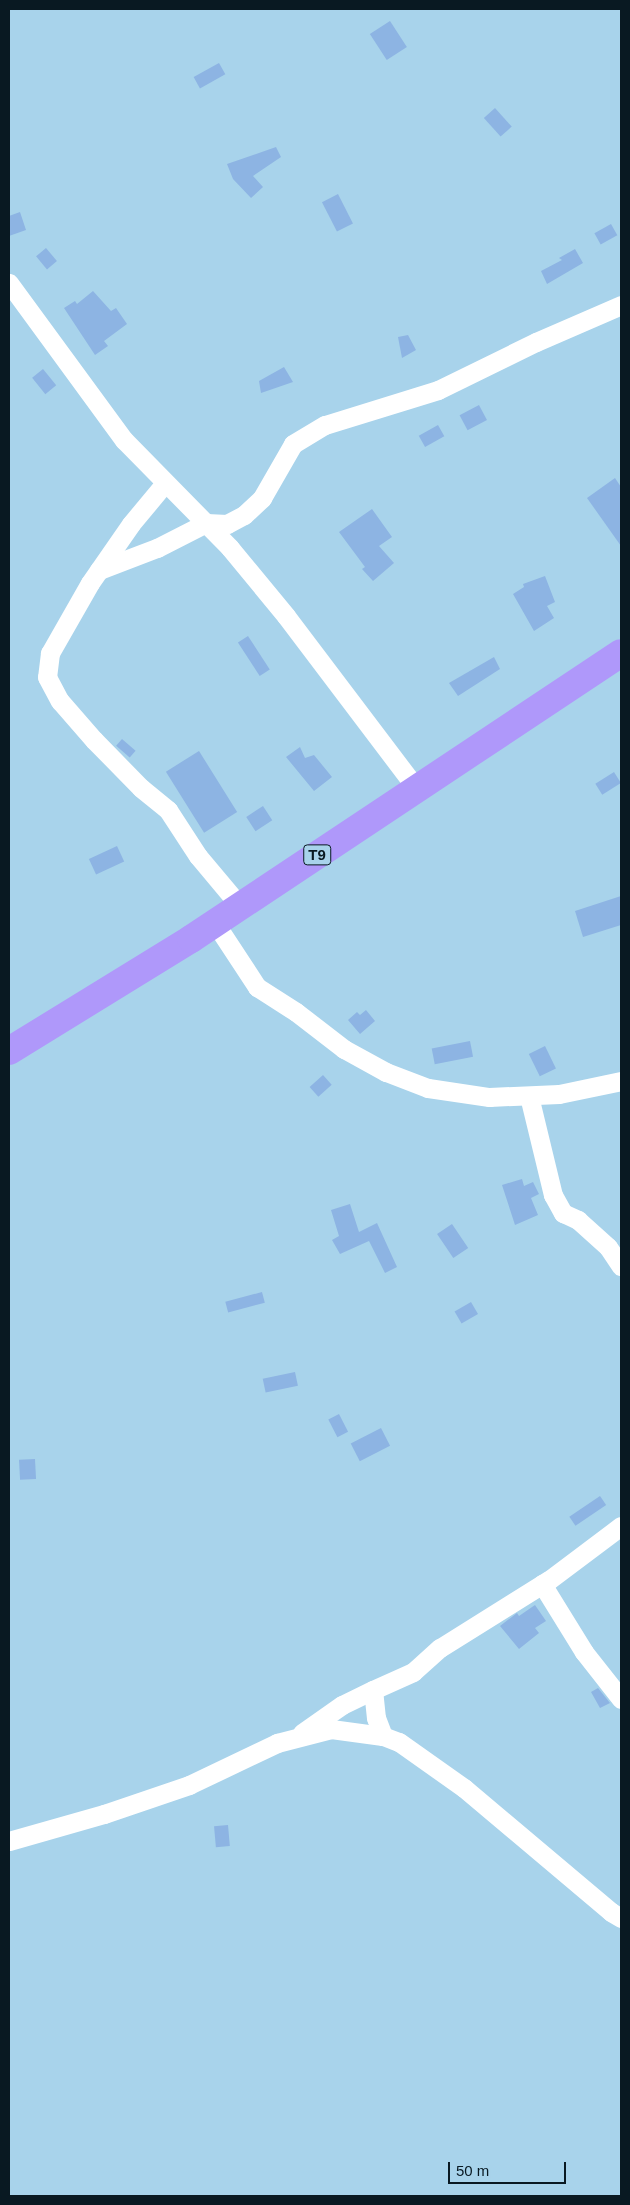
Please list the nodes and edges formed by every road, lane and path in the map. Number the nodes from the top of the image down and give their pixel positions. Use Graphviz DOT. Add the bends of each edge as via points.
graph roads {
  1 [pos="9,283"];
  2 [pos="621,305"];
  3 [pos="165,483"];
  4 [pos="206,523"];
  5 [pos="99,570"];
  6 [pos="621,653"];
  7 [pos="417,789"];
  8 [pos="240,906"];
  9 [pos="215,923"];
  10 [pos="9,1051"];
  11 [pos="621,1081"];
  12 [pos="529,1096"];
  13 [pos="621,1266"];
  14 [pos="621,1526"];
  15 [pos="542,1584"];
  16 [pos="373,1690"];
  17 [pos="621,1699"];
  18 [pos="383,1736"];
  19 [pos="295,1738"];
  20 [pos="9,1841"];
  21 [pos="621,1918"];
  1 -- 3 [label="street" via="124,440"];
  2 -- 4 [label="street" via="438,390 325,425 292,444 262,498 244,515 227,524"];
  3 -- 4 [label="street"];
  3 -- 5 [label="street"];
  4 -- 5 [label="street" via="157,548"];
  4 -- 7 [label="street" via="286,616"];
  5 -- 8 [label="street" via="50,653 47,677 60,701 94,740 141,788 168,810 198,856"];
  6 -- 7 [label="highway, T9"];
  7 -- 8 [label="highway, T9"];
  8 -- 9 [label="highway, T9"];
  9 -- 10 [label="highway, T9"];
  9 -- 12 [label="street" via="257,987 344,1049 386,1072 428,1088 489,1097"];
  11 -- 12 [label="street" via="559,1094"];
  12 -- 13 [label="street" via="553,1195 563,1213 578,1220 608,1247"];
  14 -- 15 [label="street"];
  15 -- 16 [label="street" via="440,1648 413,1672"];
  15 -- 17 [label="street" via="584,1652"];
  16 -- 18 [label="street" via="376,1718"];
  16 -- 19 [label="street" via="336,1709"];
  18 -- 19 [label="street" via="331,1729"];
  18 -- 21 [label="street" via="399,1742 464,1788"];
  19 -- 20 [label="street" via="277,1743 189,1785"];
}
